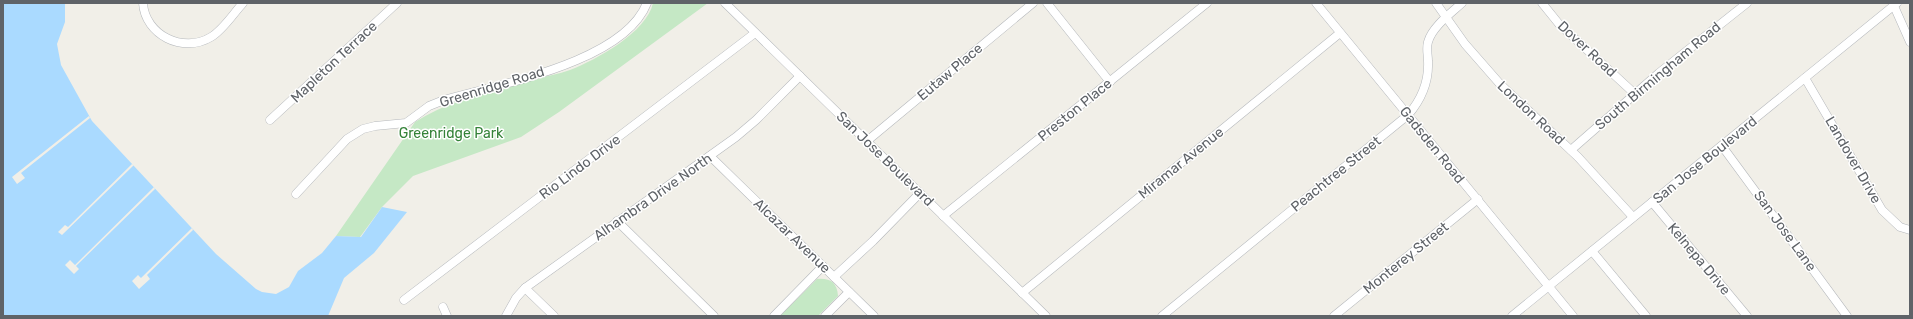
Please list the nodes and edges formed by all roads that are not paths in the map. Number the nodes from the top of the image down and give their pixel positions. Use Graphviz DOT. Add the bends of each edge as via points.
graph roads {
  1 [pos="143,3"];
  2 [pos="243,3"];
  3 [pos="397,3"];
  4 [pos="647,3"];
  5 [pos="725,3"];
  6 [pos="1033,3"];
  7 [pos="1047,3"];
  8 [pos="1207,3"];
  9 [pos="1316,3"];
  10 [pos="1436,3"];
  11 [pos="1462,3"];
  12 [pos="1542,3"];
  13 [pos="1748,3"];
  14 [pos="1896,5"];
  15 [pos="1445,17"];
  16 [pos="755,33"];
  17 [pos="1340,33"];
  18 [pos="1910,42"];
  19 [pos="800,76"];
  20 [pos="1805,78"];
  21 [pos="1110,82"];
  22 [pos="1634,94"];
  23 [pos="1408,115"];
  24 [pos="270,120"];
  25 [pos="867,141"];
  26 [pos="1722,146"];
  27 [pos="1571,150"];
  28 [pos="710,156"];
  29 [pos="920,193"];
  30 [pos="296,194"];
  31 [pos="1478,199"];
  32 [pos="1652,202"];
  33 [pos="943,216"];
  34 [pos="1633,218"];
  35 [pos="617,221"];
  36 [pos="1910,230"];
  37 [pos="1592,251"];
  38 [pos="823,266"];
  39 [pos="834,277"];
  40 [pos="1549,286"];
  41 [pos="525,288"];
  42 [pos="849,292"];
  43 [pos="1022,293"];
  44 [pos="404,300"];
  45 [pos="443,307"];
  46 [pos="1041,314"];
  47 [pos="448,316"];
  48 [pos="506,316"];
  49 [pos="554,316"];
  50 [pos="714,316"];
  51 [pos="774,316"];
  52 [pos="825,316"];
  53 [pos="874,316"];
  54 [pos="1162,316"];
  55 [pos="1334,316"];
  56 [pos="1512,316"];
  57 [pos="1573,316"];
  58 [pos="1646,316"];
  59 [pos="1747,316"];
  60 [pos="1847,316"];
  1 -- 2 [label="street" via="146,16 157,32 175,42 185,43 202,42 214,35"];
  3 -- 24 [label="street, Mapleton Terrace"];
  4 -- 30 [label="street, Greenridge Road" via="642,16 634,25 591,55 549,70 444,100 429,106 406,123 363,129 347,139"];
  5 -- 16 [label="street, San Jose Boulevard"];
  6 -- 25 [label="street, Eutaw Place"];
  7 -- 21 [label="street"];
  8 -- 21 [label="street, Preston Place"];
  9 -- 17 [label="street, Gadsden Road"];
  10 -- 15 [label="street, London Road"];
  11 -- 15 [label="street, Peachtree Street"];
  12 -- 22 [label="street, Dover Road" via="1558,24"];
  13 -- 22 [label="street, South Birmingham Road"];
  14 -- 18 [label="street"];
  14 -- 20 [label="street, San Jose Boulevard"];
  15 -- 23 [label="street, Peachtree Street" via="1431,34 1428,42 1427,76 1419,102"];
  15 -- 27 [label="street, London Road" via="1500,84"];
  16 -- 19 [label="street, San Jose Boulevard"];
  16 -- 44 [label="street, Rio Lindo Drive"];
  17 -- 23 [label="street, Gadsden Road"];
  17 -- 43 [label="street, Miramar Avenue"];
  19 -- 25 [label="street, San Jose Boulevard"];
  19 -- 28 [label="street, Alhambra Drive North" via="756,120"];
  20 -- 26 [label="street, San Jose Boulevard"];
  20 -- 36 [label="street, Landover Drive" via="1882,210 1900,227"];
  21 -- 33 [label="street, Preston Place"];
  22 -- 27 [label="street, South Birmingham Road"];
  23 -- 31 [label="street, Gadsden Road"];
  23 -- 54 [label="street, Peachtree Street"];
  25 -- 29 [label="street, San Jose Boulevard"];
  26 -- 32 [label="street, San Jose Boulevard"];
  26 -- 60 [label="street, San Jose Lane"];
  27 -- 34 [label="street, London Road"];
  28 -- 35 [label="street, Alhambra Drive North"];
  28 -- 38 [label="street, Alcazar Avenue"];
  29 -- 33 [label="street, San Jose Boulevard"];
  29 -- 39 [label="street"];
  31 -- 40 [label="street, Gadsden Road"];
  31 -- 55 [label="street, Monterey Street"];
  32 -- 34 [label="street, San Jose Boulevard"];
  32 -- 59 [label="street, Kelnepa Drive"];
  33 -- 43 [label="street, San Jose Boulevard"];
  34 -- 37 [label="street, San Jose Boulevard"];
  35 -- 41 [label="street, Alhambra Drive North"];
  35 -- 50 [label="street"];
  37 -- 40 [label="street, San Jose Boulevard"];
  37 -- 58 [label="street"];
  38 -- 39 [label="street, Alcazar Avenue"];
  38 -- 51 [label="street"];
  39 -- 42 [label="street, Alcazar Avenue"];
  40 -- 56 [label="street, San Jose Boulevard"];
  40 -- 57 [label="street, Gadsden Road"];
  41 -- 48 [label="street, Alhambra Drive North"];
  41 -- 49 [label="street"];
  42 -- 52 [label="street"];
  42 -- 53 [label="street, Alcazar Avenue"];
  43 -- 46 [label="street, San Jose Boulevard"];
  45 -- 47 [label="street"];
}
